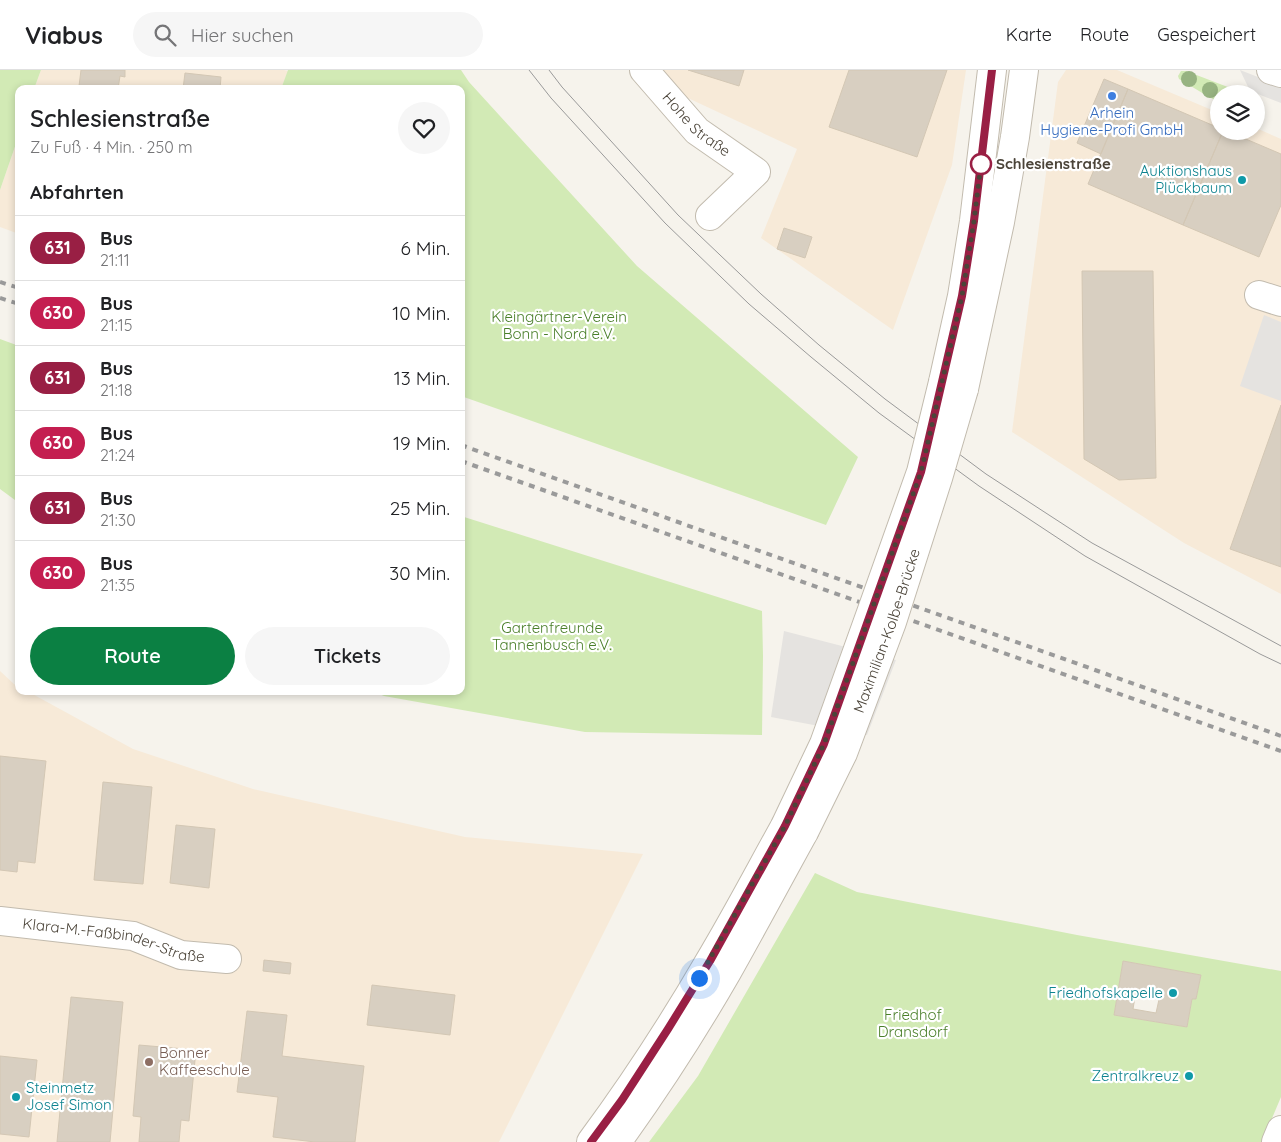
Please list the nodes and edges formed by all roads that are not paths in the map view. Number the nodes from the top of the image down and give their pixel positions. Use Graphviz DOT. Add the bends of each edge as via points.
graph roads {
  1 [pos="644,70"];
  2 [pos="992,70"];
  3 [pos="1024,70"];
  4 [pos="1271,70"];
  5 [pos="1281,73"];
  6 [pos="710,216"];
  7 [pos="953,385"];
  8 [pos="794,829"];
  9 [pos="0,920"];
  10 [pos="227,959"];
  11 [pos="1281,1130"];
  12 [pos="591,1142"];
  13 [pos="617,1142"];
  14 [pos="1276,1142"];
  1 -- 6 [label="street, Hohe Straße" via="697,131 756,172"];
  2 -- 7 [label="street, Maximilian-Kolbe-Brücke"];
  3 -- 7 [label="street, Maximilian-Kolbe-Brücke" via="1000,222"];
  4 -- 5 [label="street"];
  7 -- 8 [label="street, Maximilian-Kolbe-Brücke, bridge" via="938,478 892,622 843,753"];
  8 -- 12 [label="street, Maximilian-Kolbe-Brücke" via="622,1100"];
  8 -- 13 [label="street, Maximilian-Kolbe-Brücke" via="726,973"];
  9 -- 10 [label="street, Klara-M.-Faßbinder-Straße" via="133,936 181,955"];
  11 -- 14 [label="street"];
}
